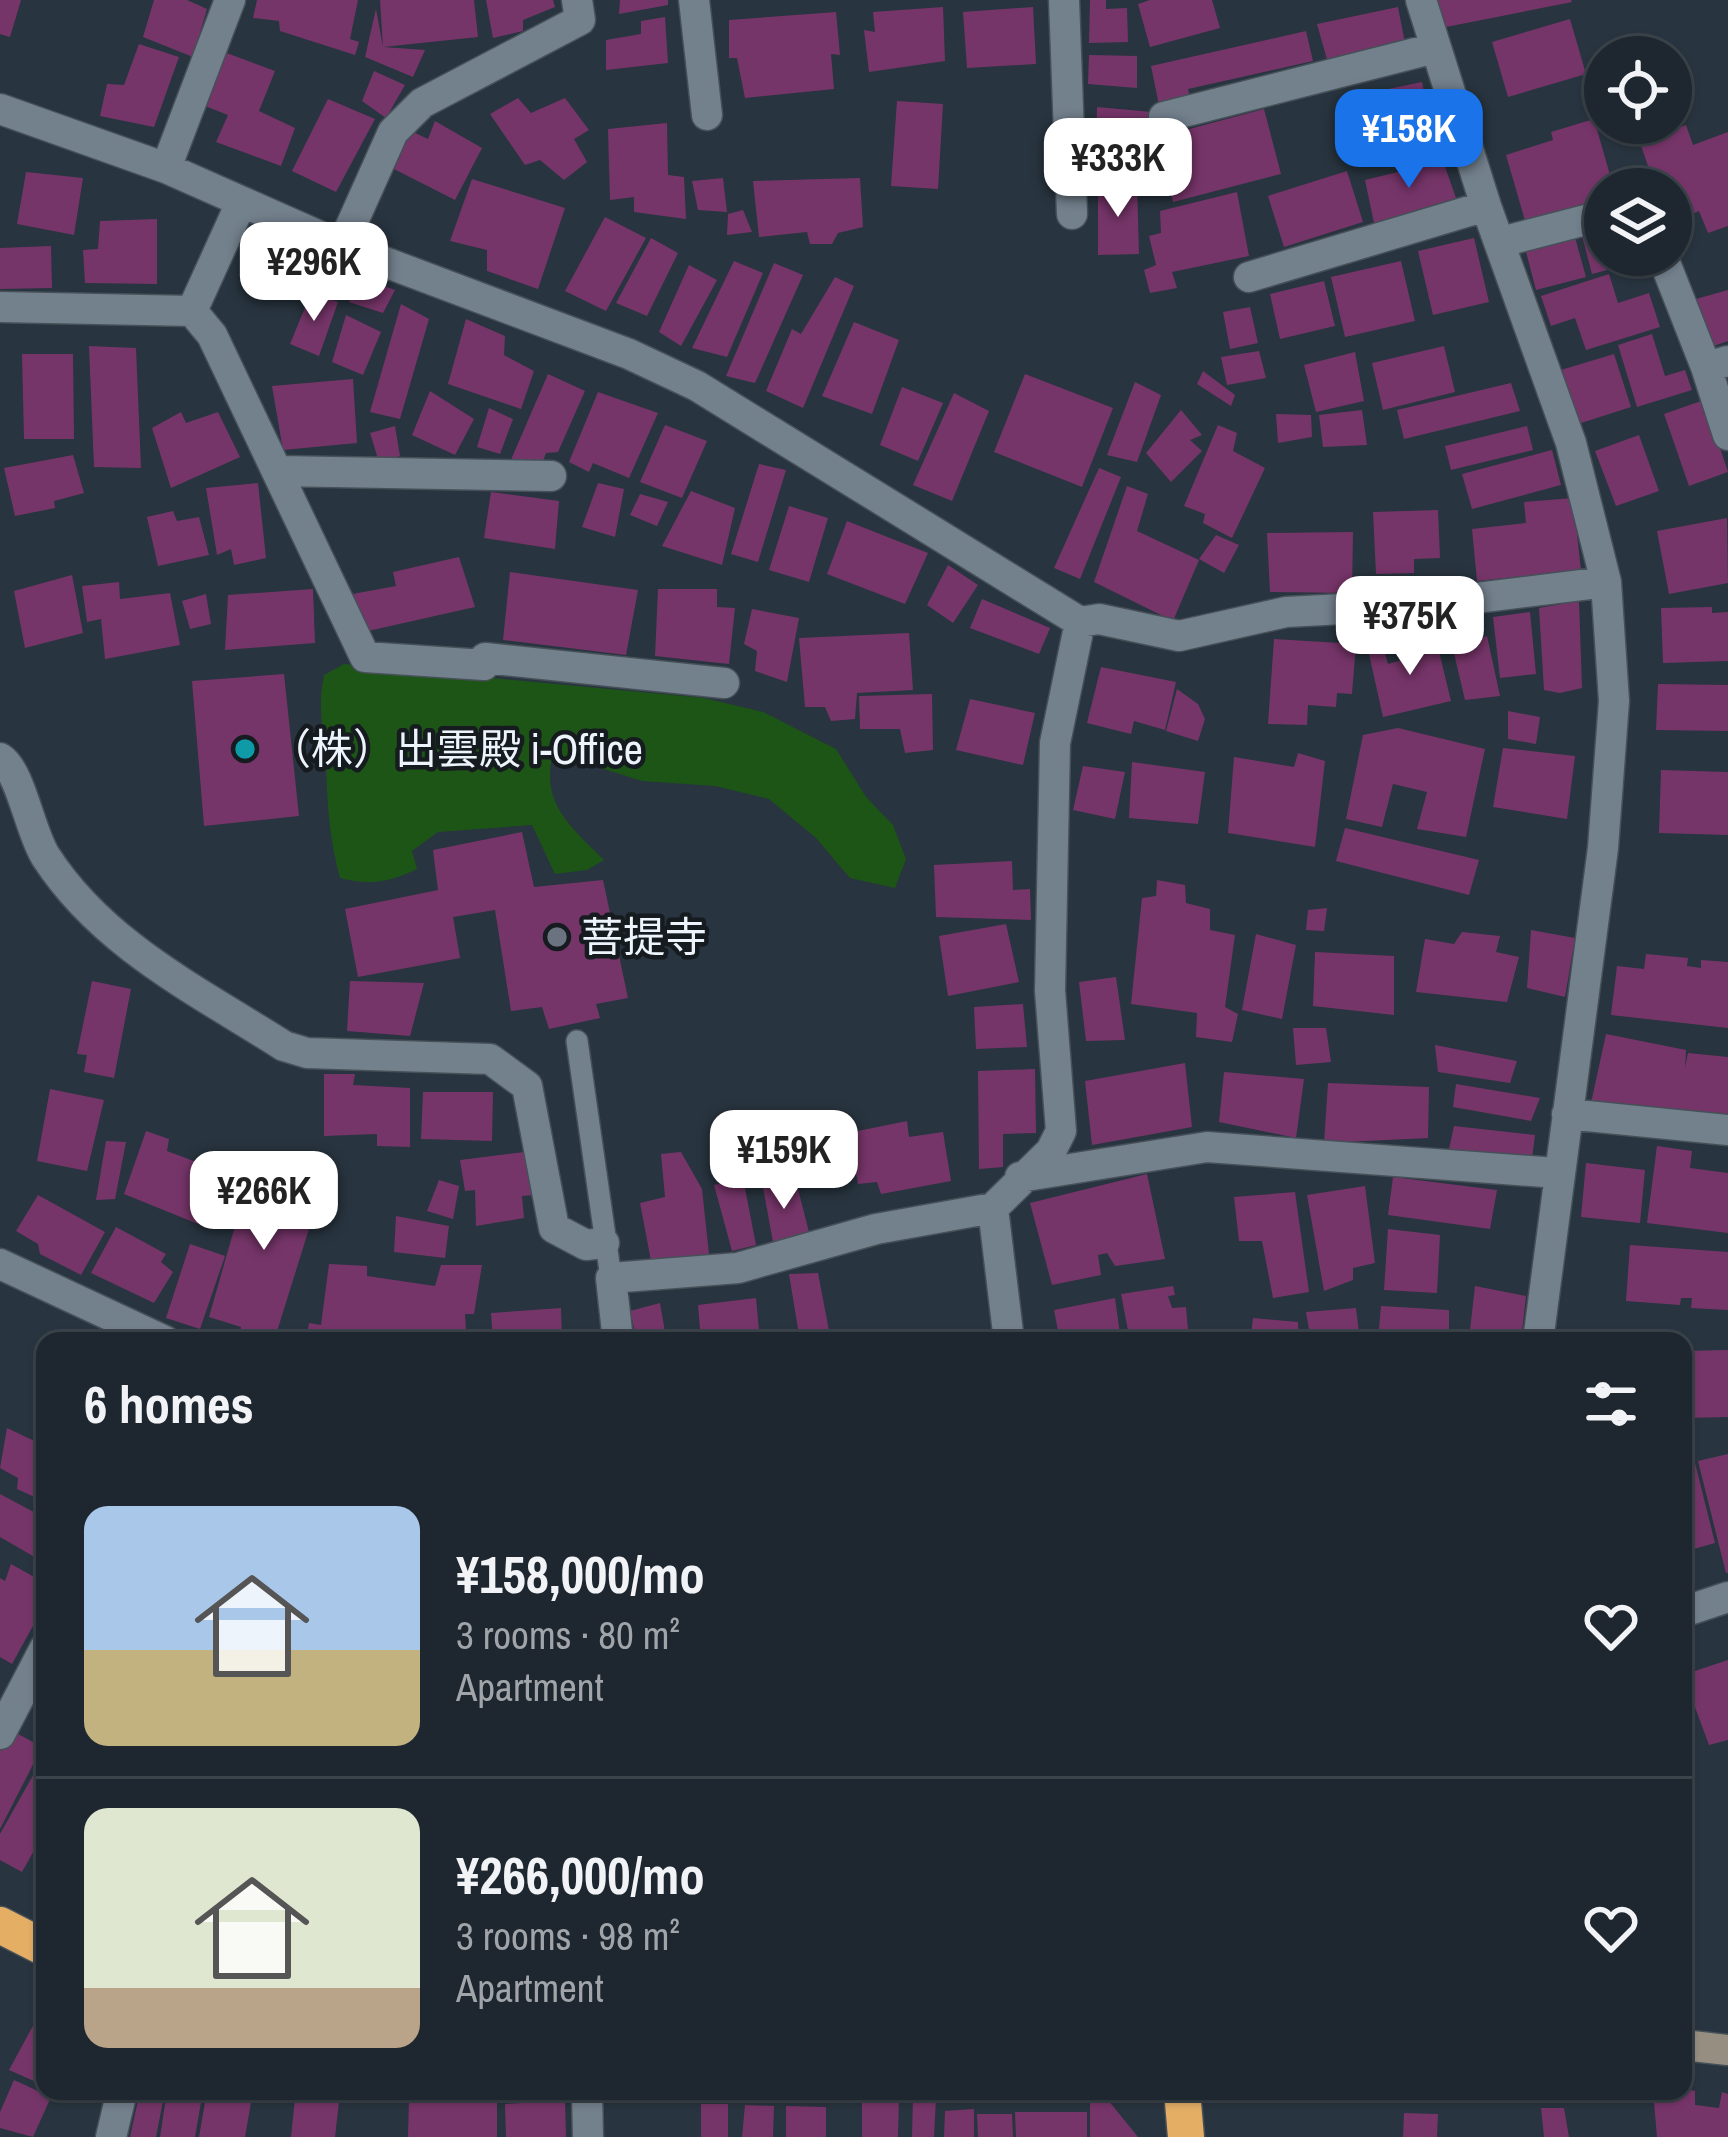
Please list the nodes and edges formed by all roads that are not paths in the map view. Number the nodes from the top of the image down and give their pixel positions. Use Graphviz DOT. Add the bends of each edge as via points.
graph roads {
  1 [pos="230,0"];
  2 [pos="577,0"];
  3 [pos="694,0"];
  4 [pos="1064,0"];
  5 [pos="1421,0"];
  6 [pos="1435,48"];
  7 [pos="0,109"];
  8 [pos="707,115"];
  9 [pos="1164,116"];
  10 [pos="166,168"];
  11 [pos="241,202"];
  12 [pos="1486,206"];
  13 [pos="1072,214"];
  14 [pos="1584,220"];
  15 [pos="1501,242"];
  16 [pos="342,246"];
  17 [pos="1673,276"];
  18 [pos="1250,277"];
  19 [pos="0,307"];
  20 [pos="192,311"];
  21 [pos="1717,364"];
  22 [pos="1728,435"];
  23 [pos="279,471"];
  24 [pos="551,476"];
  25 [pos="1606,582"];
  26 [pos="1080,622"];
  27 [pos="724,683"];
  28 [pos="0,758"];
  29 [pos="577,1041"];
  30 [pos="1567,1114"];
  31 [pos="1728,1130"];
  32 [pos="1557,1173"];
  33 [pos="1020,1177"];
  34 [pos="993,1208"];
  35 [pos="604,1243"];
  36 [pos="0,1264"];
  37 [pos="611,1278"];
  38 [pos="146,1332"];
  39 [pos="617,1332"];
  40 [pos="1008,1332"];
  41 [pos="1539,1332"];
  42 [pos="1728,1597"];
  43 [pos="1692,1609"];
  44 [pos="36,1665"];
  45 [pos="0,1735"];
  46 [pos="0,1924"];
  47 [pos="36,1943"];
  48 [pos="1692,2045"];
  49 [pos="1728,2050"];
  50 [pos="120,2100"];
  51 [pos="587,2100"];
  52 [pos="1182,2100"];
  53 [pos="111,2137"];
  54 [pos="588,2137"];
  55 [pos="1186,2137"];
  1 -- 10 [label="street"];
  2 -- 16 [label="street" via="580,20 422,103 393,133"];
  3 -- 8 [label="street"];
  4 -- 13 [label="street"];
  5 -- 6 [label="street"];
  6 -- 9 [label="street"];
  6 -- 12 [label="street"];
  7 -- 10 [label="street"];
  10 -- 11 [label="street"];
  11 -- 16 [label="street"];
  11 -- 20 [label="street"];
  12 -- 15 [label="street"];
  12 -- 18 [label="street"];
  14 -- 15 [label="street"];
  15 -- 25 [label="street" via="1571,443"];
  16 -- 26 [label="street" via="697,386"];
  17 -- 21 [label="street"];
  19 -- 20 [label="street"];
  20 -- 23 [label="street" via="212,335"];
  21 -- 22 [label="street"];
  23 -- 24 [label="street"];
  23 -- 27 [label="street" via="365,657 484,665 485,658"];
  25 -- 26 [label="street" via="1286,612 1179,636"];
  25 -- 30 [label="street" via="1611,743"];
  26 -- 33 [label="street" via="1055,743 1050,992 1060,1131 1051,1151"];
  28 -- 35 [label="street" via="15,776 45,856 109,931 284,1046 490,1059 527,1086 554,1228 586,1245"];
  29 -- 35 [label="lane"];
  30 -- 31 [label="street"];
  30 -- 32 [label="street"];
  32 -- 33 [label="street" via="1207,1147"];
  32 -- 41 [label="street"];
  33 -- 34 [label="street"];
  34 -- 37 [label="street" via="876,1229 738,1268"];
  34 -- 40 [label="street"];
  35 -- 37 [label="lane"];
  36 -- 38 [label="street"];
  37 -- 39 [label="street"];
  42 -- 43 [label="street"];
  44 -- 45 [label="street"];
  46 -- 47 [label="highway"];
  48 -- 49 [label="street"];
  50 -- 53 [label="street"];
  51 -- 54 [label="street"];
  52 -- 55 [label="highway"];
}
